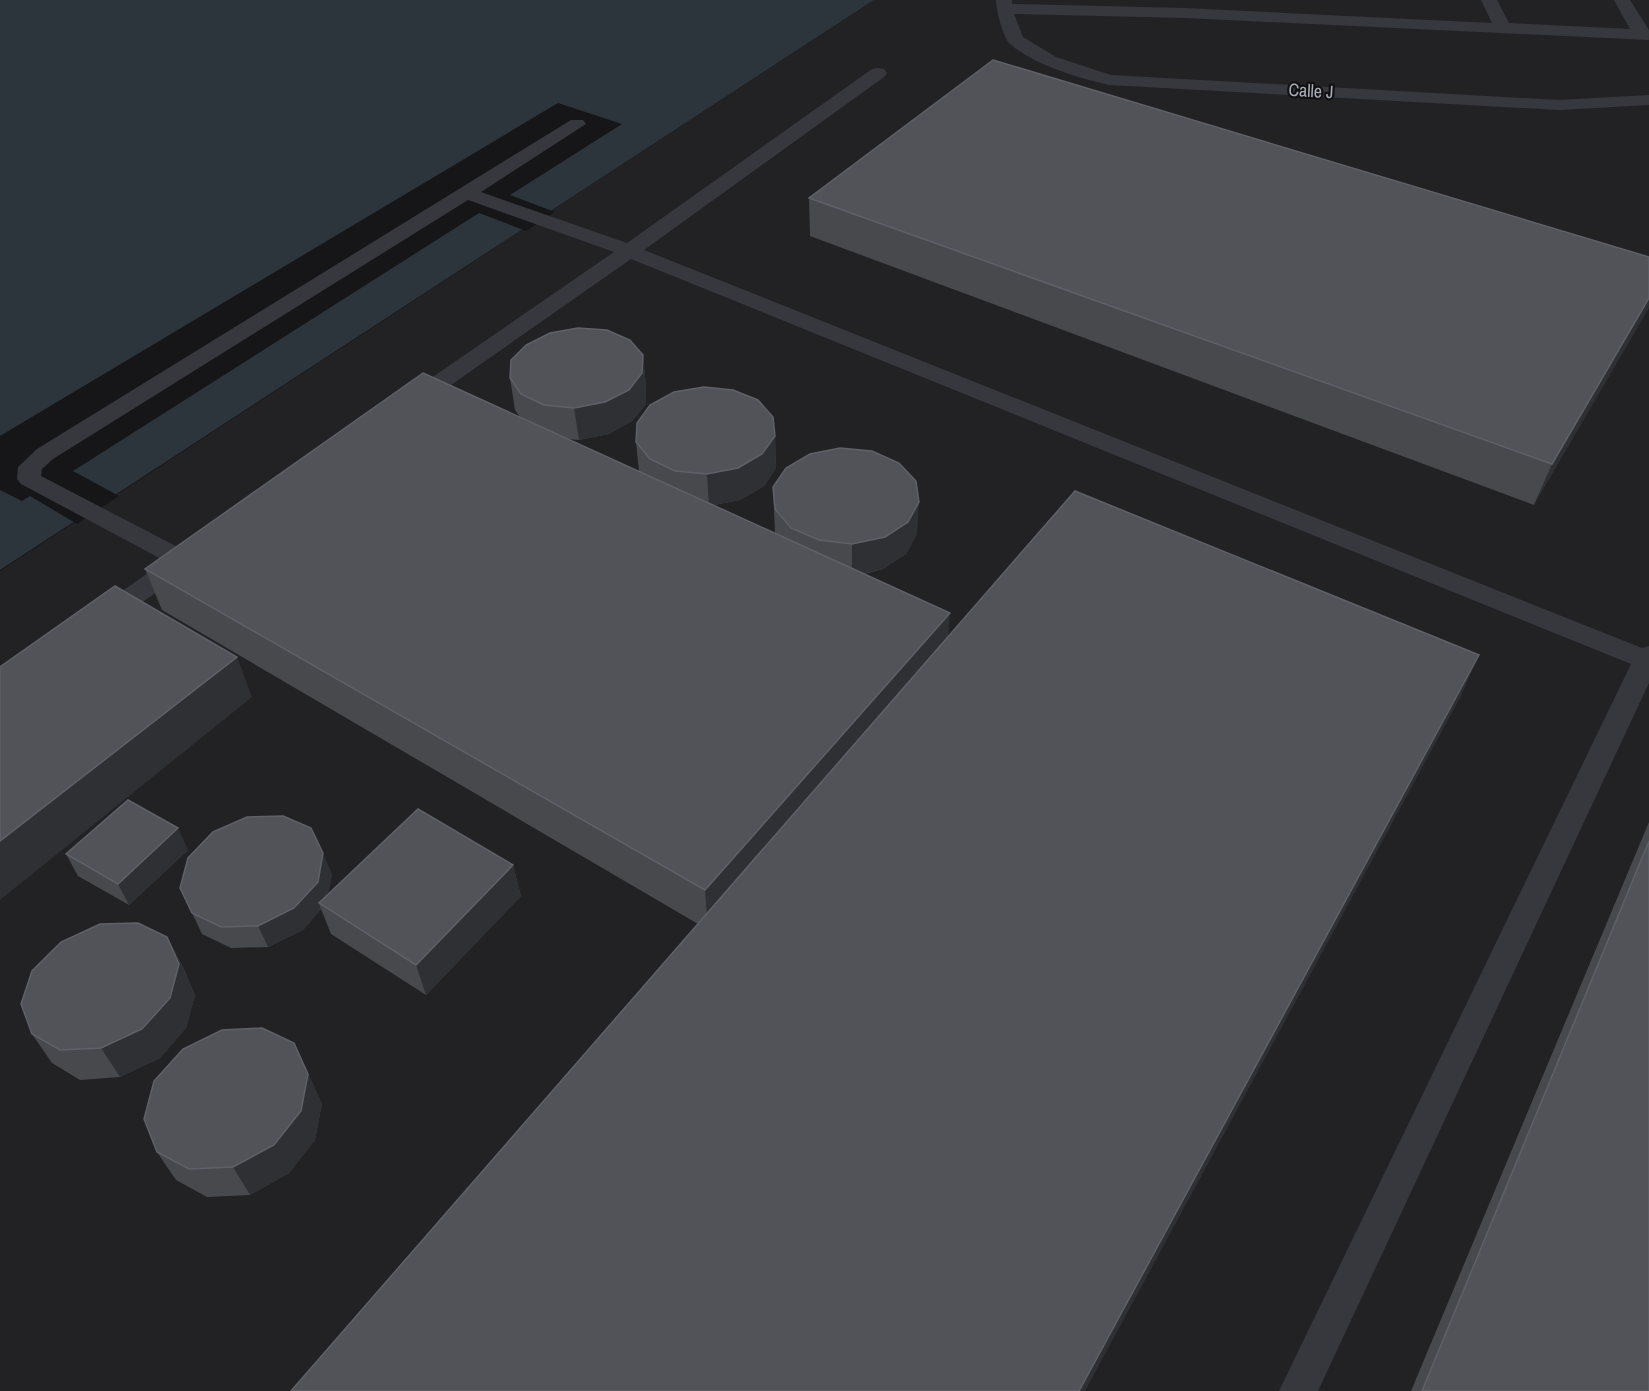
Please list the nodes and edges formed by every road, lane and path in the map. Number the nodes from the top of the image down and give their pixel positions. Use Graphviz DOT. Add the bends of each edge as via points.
graph roads {
  1 [pos="1325,0"];
  2 [pos="1490,0"];
  3 [pos="1622,0"];
  4 [pos="1004,4"];
  5 [pos="1184,6"];
  6 [pos="1331,20"];
  7 [pos="1503,28"];
  8 [pos="1646,35"];
  9 [pos="878,73"];
  10 [pos="1649,100"];
  11 [pos="577,124"];
  12 [pos="467,192"];
  13 [pos="629,251"];
  14 [pos="397,412"];
  15 [pos="203,547"];
  16 [pos="184,561"];
  17 [pos="87,629"];
  18 [pos="1648,658"];
  19 [pos="1298,1391"];
  1 -- 6 [label="lane"];
  2 -- 7 [label="lane"];
  3 -- 8 [label="lane"];
  4 -- 5 [label="lane"];
  4 -- 10 [label="lane, Calle J" via="1016,40 1050,61 1109,80 1559,105"];
  5 -- 6 [label="lane"];
  6 -- 7 [label="lane"];
  7 -- 8 [label="lane"];
  9 -- 13 [label="lane"];
  11 -- 12 [label="lane"];
  12 -- 13 [label="lane"];
  12 -- 16 [label="lane" via="45,454 30,467 29,479"];
  13 -- 14 [label="lane"];
  13 -- 18 [label="lane"];
  15 -- 16 [label="lane"];
  16 -- 17 [label="lane"];
  18 -- 19 [label="lane"];
}
